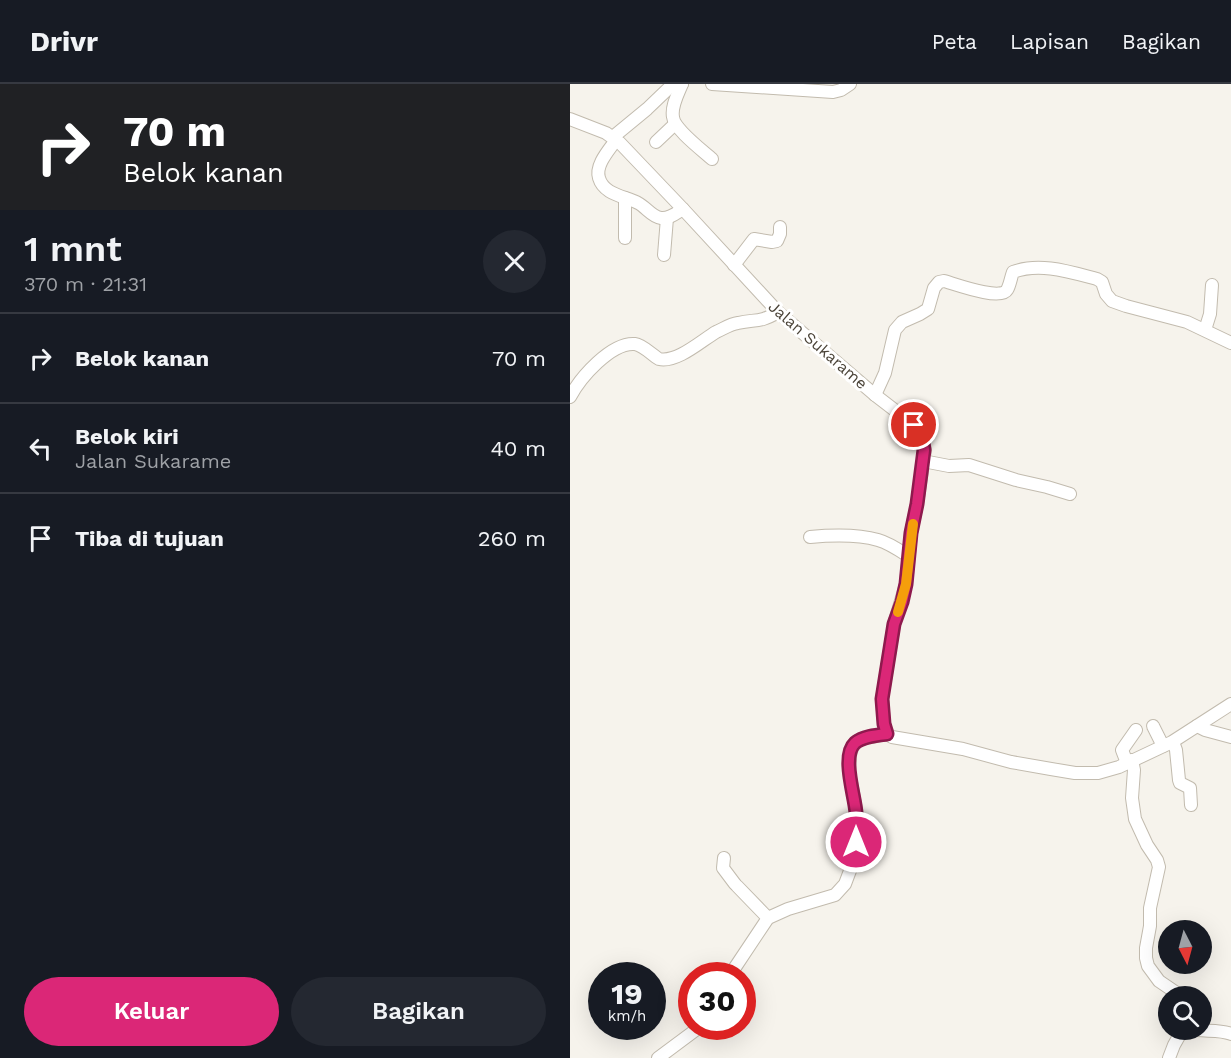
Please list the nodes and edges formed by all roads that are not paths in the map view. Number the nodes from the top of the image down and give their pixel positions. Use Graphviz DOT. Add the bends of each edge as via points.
graph roads {
  1 [pos="682,84"];
  2 [pos="712,84"];
  3 [pos="850,84"];
  4 [pos="570,119"];
  5 [pos="675,124"];
  6 [pos="615,139"];
  7 [pos="656,142"];
  8 [pos="712,159"];
  9 [pos="625,198"];
  10 [pos="683,209"];
  11 [pos="667,218"];
  12 [pos="780,227"];
  13 [pos="625,238"];
  14 [pos="664,255"];
  15 [pos="734,265"];
  16 [pos="1212,285"];
  17 [pos="778,312"];
  18 [pos="1205,330"];
  19 [pos="1231,343"];
  20 [pos="875,394"];
  21 [pos="570,397"];
  22 [pos="922,461"];
  23 [pos="1070,494"];
  24 [pos="810,537"];
  25 [pos="909,556"];
  26 [pos="1231,704"];
  27 [pos="1153,726"];
  28 [pos="1197,726"];
  29 [pos="1136,730"];
  30 [pos="887,734"];
  31 [pos="1231,737"];
  32 [pos="1168,744"];
  33 [pos="1130,762"];
  34 [pos="1191,805"];
  35 [pos="724,858"];
  36 [pos="768,918"];
  37 [pos="739,962"];
  38 [pos="1166,986"];
  39 [pos="1212,1032"];
  40 [pos="1231,1034"];
  41 [pos="682,1040"];
  42 [pos="1177,1040"];
  43 [pos="658,1058"];
  44 [pos="1169,1058"];
  1 -- 5 [label="street" via="673,112"];
  1 -- 6 [label="street" via="670,87"];
  2 -- 3 [label="street" via="825,92 838,92"];
  4 -- 6 [label="street, Jalan Sukarame"];
  5 -- 7 [label="street"];
  5 -- 8 [label="street"];
  6 -- 9 [label="street" via="600,165 599,177 608,190"];
  6 -- 10 [label="street, Jalan Sukarame"];
  9 -- 11 [label="street" via="657,217"];
  9 -- 13 [label="street"];
  10 -- 11 [label="street"];
  10 -- 15 [label="street, Jalan Sukarame"];
  11 -- 14 [label="street"];
  12 -- 15 [label="street" via="777,241 754,239"];
  15 -- 17 [label="street, Jalan Sukarame"];
  16 -- 18 [label="street"];
  17 -- 20 [label="street, Jalan Sukarame"];
  17 -- 21 [label="street" via="767,319 728,326 670,359 659,359 637,344 618,349 594,366"];
  18 -- 19 [label="street"];
  18 -- 20 [label="street" via="1187,321 1112,301 1097,279 1053,268 1013,272 1003,294 944,281 934,288 928,309 895,330 885,373"];
  20 -- 22 [label="street, Jalan Sukarame" via="917,428 924,443"];
  22 -- 23 [label="street" via="969,465"];
  22 -- 25 [label="street, Jalan Sukarame"];
  24 -- 25 [label="street" via="874,539"];
  25 -- 30 [label="street, Jalan Sukarame" via="882,699"];
  26 -- 28 [label="street"];
  27 -- 32 [label="street"];
  28 -- 31 [label="street"];
  28 -- 32 [label="street"];
  29 -- 33 [label="street" via="1122,750"];
  30 -- 33 [label="street" via="1075,773 1098,773"];
  30 -- 36 [label="street" via="857,741 850,755 857,825 854,860 840,891"];
  32 -- 33 [label="street"];
  32 -- 34 [label="street" via="1176,750 1179,780 1190,788"];
  33 -- 38 [label="street" via="1134,770 1135,819 1159,867 1150,908 1146,958 1148,966"];
  35 -- 36 [label="street" via="723,868"];
  36 -- 37 [label="street"];
  39 -- 40 [label="street"];
  41 -- 43 [label="street"];
  42 -- 44 [label="street"];
}
